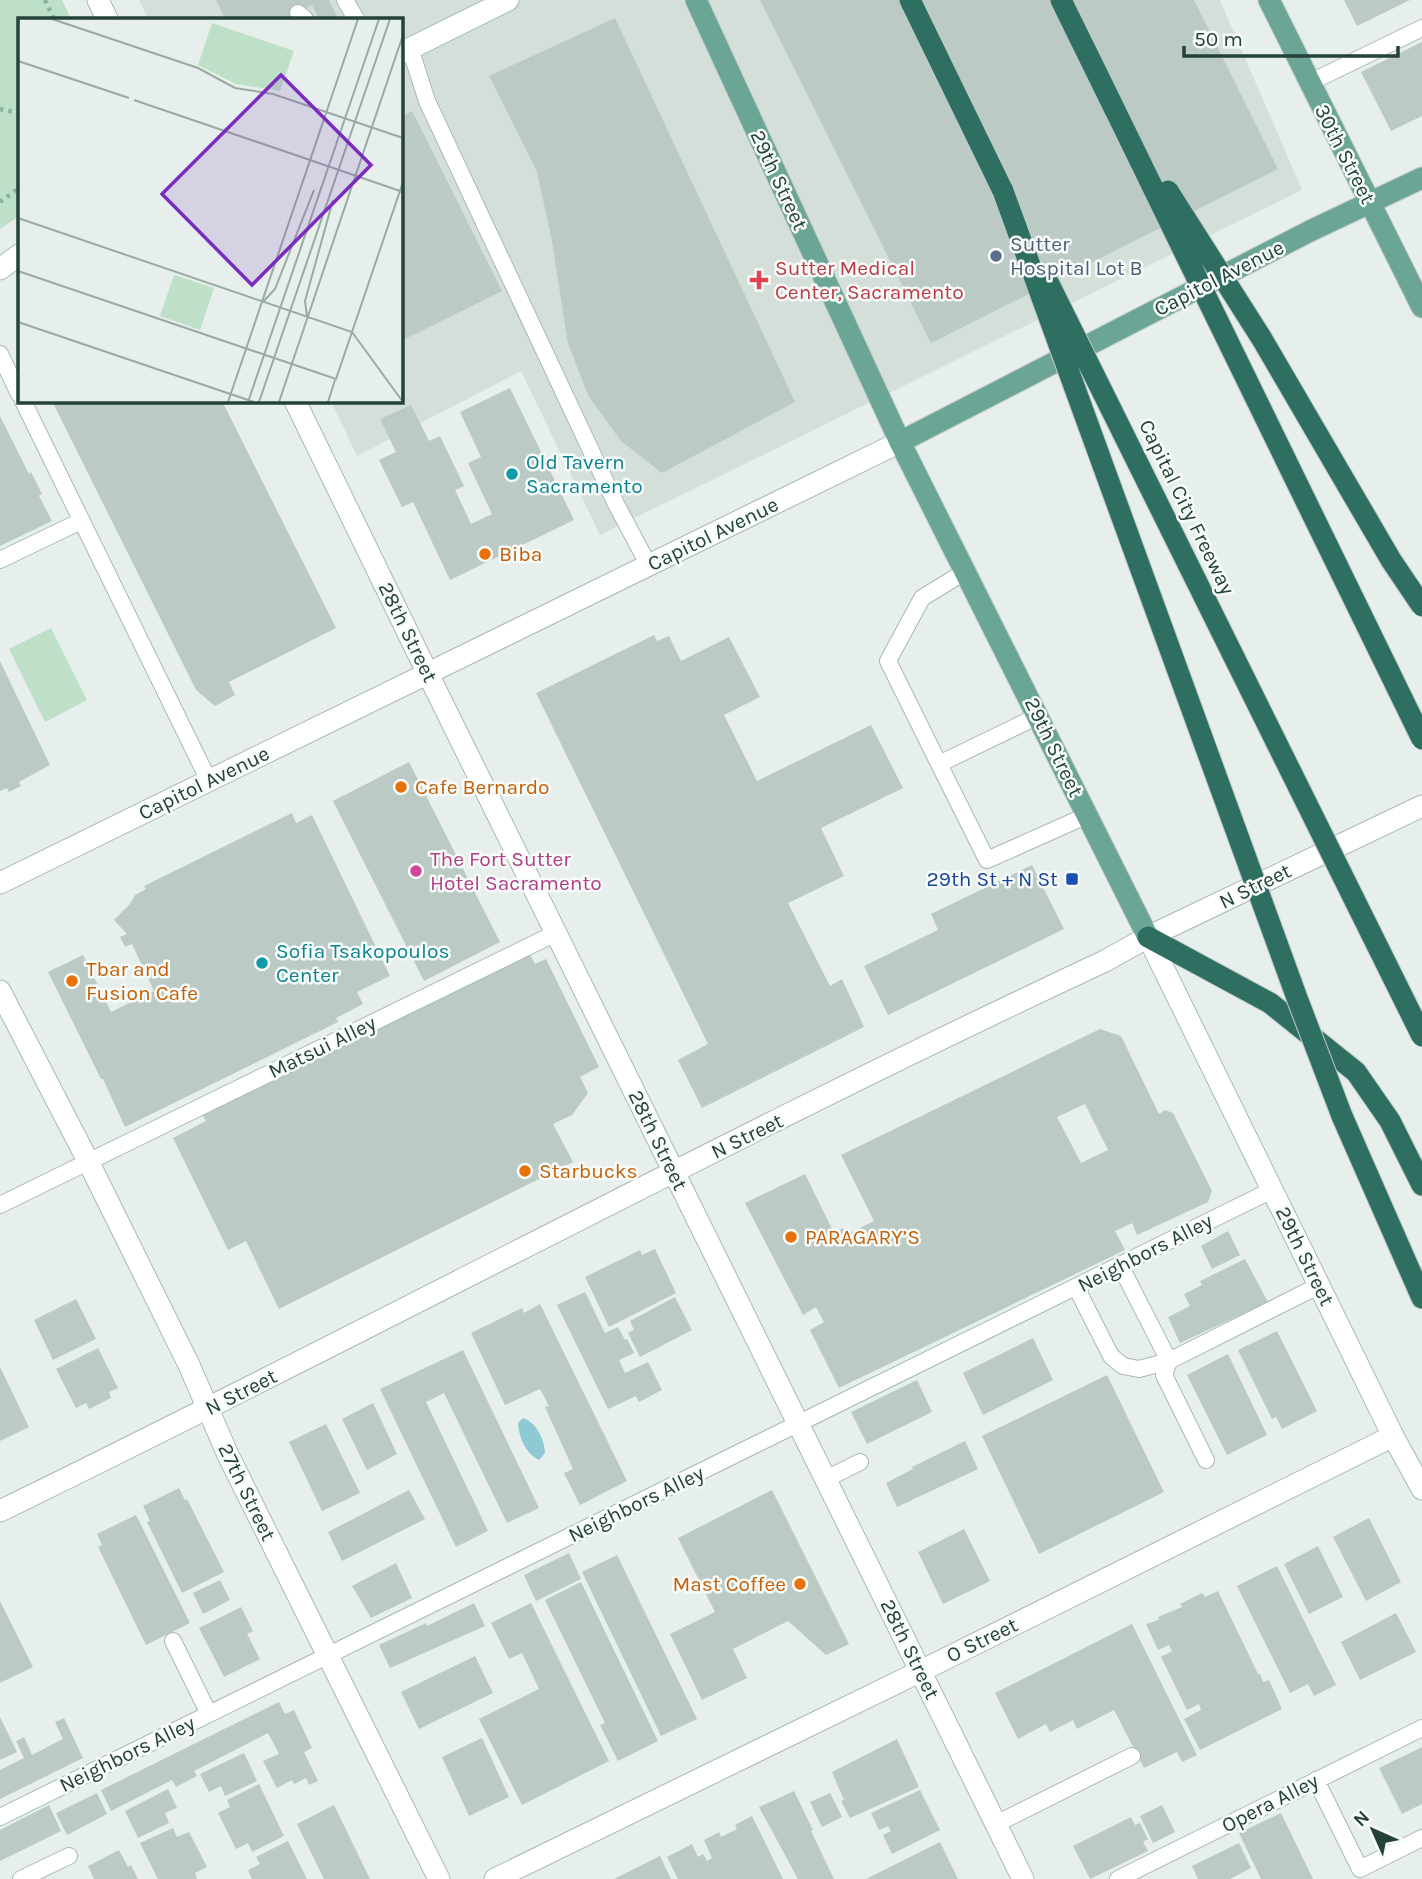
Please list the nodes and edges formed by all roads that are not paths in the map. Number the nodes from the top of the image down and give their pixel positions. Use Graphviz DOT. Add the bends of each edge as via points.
graph roads {
  1 [pos="98,0"];
  2 [pos="345,0"];
  3 [pos="508,0"];
  4 [pos="696,0"];
  5 [pos="910,0"];
  6 [pos="1061,0"];
  7 [pos="1269,0"];
  8 [pos="107,18"];
  9 [pos="355,18"];
  10 [pos="1422,28"];
  11 [pos="405,50"];
  12 [pos="1310,83"];
  13 [pos="1115,110"];
  14 [pos="1422,178"];
  15 [pos="1003,191"];
  16 [pos="1370,203"];
  17 [pos="18,256"];
  18 [pos="0,269"];
  19 [pos="1422,307"];
  20 [pos="0,354"];
  21 [pos="18,392"];
  22 [pos="23,402"];
  23 [pos="295,402"];
  24 [pos="900,442"];
  25 [pos="81,521"];
  26 [pos="0,560"];
  27 [pos="649,566"];
  28 [pos="966,571"];
  29 [pos="1422,606"];
  30 [pos="428,674"];
  31 [pos="1038,716"];
  32 [pos="1422,739"];
  33 [pos="939,764"];
  34 [pos="209,781"];
  35 [pos="1422,806"];
  36 [pos="1088,815"];
  37 [pos="0,883"];
  38 [pos="556,933"];
  39 [pos="1148,937"];
  40 [pos="0,991"];
  41 [pos="1422,1036"];
  42 [pos="88,1161"];
  43 [pos="674,1172"];
  44 [pos="1422,1185"];
  45 [pos="1272,1190"];
  46 [pos="0,1205"];
  47 [pos="1120,1265"];
  48 [pos="1320,1285"];
  49 [pos="1076,1287"];
  50 [pos="1422,1298"];
  51 [pos="1169,1361"];
  52 [pos="208,1408"];
  53 [pos="799,1424"];
  54 [pos="1393,1436"];
  55 [pos="1206,1460"];
  56 [pos="860,1462"];
  57 [pos="827,1479"];
  58 [pos="1422,1489"];
  59 [pos="0,1511"];
  60 [pos="173,1641"];
  61 [pos="327,1655"];
  62 [pos="921,1671"];
  63 [pos="209,1714"];
  64 [pos="1422,1728"];
  65 [pos="1132,1756"];
  66 [pos="1316,1780"];
  67 [pos="0,1817"];
  68 [pos="996,1824"];
  69 [pos="1422,1838"];
  70 [pos="69,1856"];
  71 [pos="1362,1874"];
  72 [pos="21,1879"];
  73 [pos="439,1879"];
  74 [pos="495,1879"];
  75 [pos="1023,1879"];
  76 [pos="1118,1879"];
  1 -- 8 [label="street"];
  2 -- 9 [label="lane"];
  3 -- 11 [label="street"];
  4 -- 24 [label="main road, 29th Street"];
  5 -- 15 [label="highway, Capital City Freeway"];
  6 -- 13 [label="highway"];
  7 -- 12 [label="main road, 30th Street"];
  10 -- 12 [label="lane"];
  11 -- 27 [label="lane" via="610,492"];
  12 -- 16 [label="main road, 30th Street"];
  13 -- 29 [label="highway, bridge" via="1262,339"];
  13 -- 32 [label="highway, bridge"];
  14 -- 16 [label="main road, Capitol Avenue"];
  15 -- 41 [label="highway, Capital City Freeway, bridge"];
  15 -- 50 [label="highway, bridge" via="1297,998 1342,1116"];
  16 -- 19 [label="main road, 30th Street"];
  16 -- 24 [label="main road, Capitol Avenue"];
  17 -- 18 [label="street"];
  20 -- 21 [label="lane"];
  22 -- 25 [label="lane"];
  23 -- 30 [label="street, 28th Street"];
  24 -- 27 [label="street, Capitol Avenue"];
  24 -- 28 [label="main road, 29th Street"];
  25 -- 26 [label="lane"];
  25 -- 34 [label="lane"];
  27 -- 30 [label="street, Capitol Avenue"];
  28 -- 31 [label="main road, 29th Street"];
  28 -- 33 [label="lane" via="922,598 888,661"];
  30 -- 34 [label="street, Capitol Avenue"];
  30 -- 38 [label="street, 28th Street"];
  31 -- 33 [label="lane"];
  31 -- 36 [label="main road, 29th Street"];
  33 -- 36 [label="lane" via="988,860"];
  34 -- 37 [label="street, Capitol Avenue"];
  35 -- 39 [label="street, N Street"];
  36 -- 39 [label="main road, 29th Street"];
  38 -- 42 [label="lane, Matsui Alley"];
  38 -- 43 [label="street, 28th Street"];
  39 -- 43 [label="street, N Street"];
  39 -- 44 [label="highway" via="1270,1003 1356,1072 1390,1121"];
  39 -- 45 [label="street, 29th Street"];
  40 -- 42 [label="street, 27th Street"];
  42 -- 46 [label="lane, Matsui Alley"];
  42 -- 52 [label="street, 27th Street"];
  43 -- 52 [label="street, N Street"];
  43 -- 53 [label="street, 28th Street"];
  45 -- 47 [label="lane, Neighbors Alley"];
  45 -- 48 [label="street, 29th Street"];
  47 -- 49 [label="lane, Neighbors Alley"];
  47 -- 51 [label="lane"];
  48 -- 51 [label="lane"];
  48 -- 54 [label="street, 29th Street"];
  49 -- 51 [label="lane" via="1117,1362 1139,1369"];
  49 -- 53 [label="lane, Neighbors Alley" via="923,1372"];
  51 -- 55 [label="lane" via="1164,1376"];
  52 -- 59 [label="street, N Street"];
  52 -- 61 [label="street, 27th Street"];
  53 -- 57 [label="street, 28th Street"];
  53 -- 61 [label="lane, Neighbors Alley"];
  54 -- 58 [label="street, 29th Street"];
  54 -- 62 [label="street, O Street"];
  56 -- 57 [label="lane"];
  57 -- 62 [label="street, 28th Street"];
  60 -- 63 [label="lane"];
  61 -- 63 [label="lane, Neighbors Alley"];
  61 -- 73 [label="street, 27th Street"];
  62 -- 68 [label="street, 28th Street"];
  62 -- 74 [label="street, O Street"];
  63 -- 67 [label="lane, Neighbors Alley"];
  64 -- 66 [label="lane, Opera Alley"];
  65 -- 68 [label="lane"];
  66 -- 71 [label="lane"];
  66 -- 76 [label="lane, Opera Alley"];
  68 -- 75 [label="street, 28th Street"];
  69 -- 71 [label="lane"];
  70 -- 72 [label="lane"];
}
